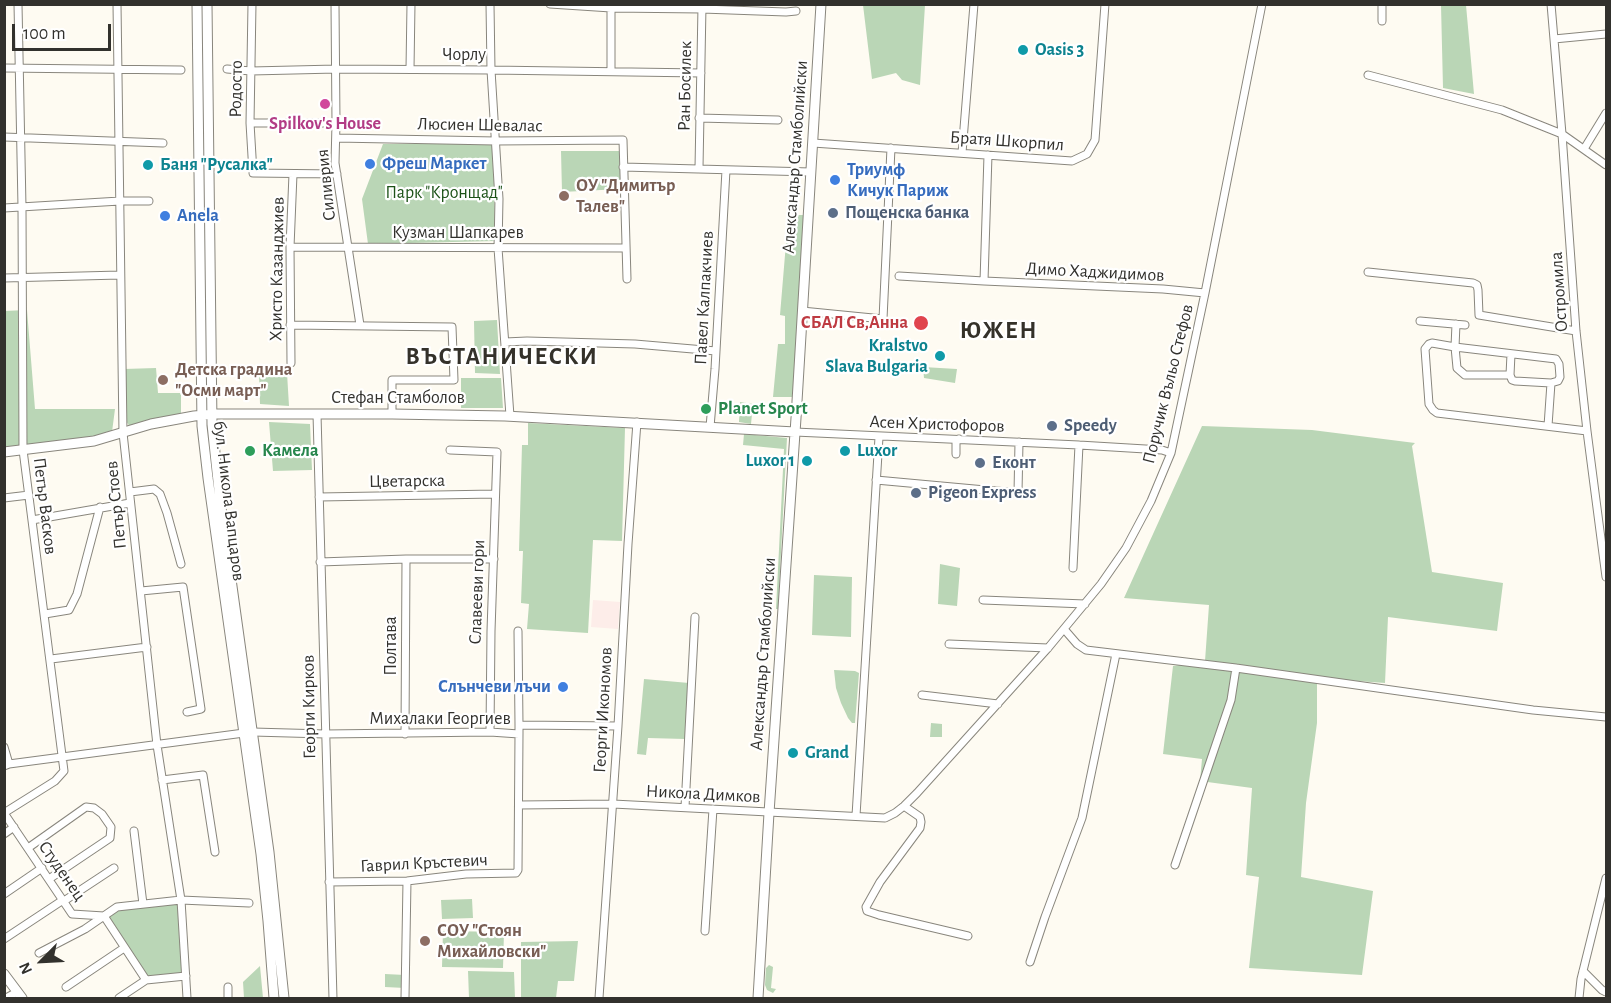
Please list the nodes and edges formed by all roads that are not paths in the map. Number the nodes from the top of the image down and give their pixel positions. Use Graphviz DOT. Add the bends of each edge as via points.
graph roads {
  1 [pos="18,4"];
  2 [pos="117,4"];
  3 [pos="197,4"];
  4 [pos="207,4"];
  5 [pos="252,4"];
  6 [pos="335,4"];
  7 [pos="411,4"];
  8 [pos="490,4"];
  9 [pos="550,4"];
  10 [pos="821,4"];
  11 [pos="974,4"];
  12 [pos="1105,4"];
  13 [pos="1262,4"];
  14 [pos="1382,4"];
  15 [pos="1551,4"];
  16 [pos="611,6"];
  17 [pos="702,7"];
  18 [pos="796,11"];
  19 [pos="1382,21"];
  20 [pos="1606,34"];
  21 [pos="1554,39"];
  22 [pos="4,68"];
  23 [pos="19,69"];
  24 [pos="227,69"];
  25 [pos="336,69"];
  26 [pos="410,69"];
  27 [pos="118,70"];
  28 [pos="181,70"];
  29 [pos="491,70"];
  30 [pos="251,71"];
  31 [pos="611,71"];
  32 [pos="701,73"];
  33 [pos="1368,75"];
  34 [pos="1606,113"];
  35 [pos="699,118"];
  36 [pos="778,120"];
  37 [pos="250,123"];
  38 [pos="336,123"];
  39 [pos="1562,134"];
  40 [pos="4,137"];
  41 [pos="21,138"];
  42 [pos="336,138"];
  43 [pos="496,141"];
  44 [pos="119,142"];
  45 [pos="813,142"];
  46 [pos="163,143"];
  47 [pos="891,148"];
  48 [pos="1584,149"];
  49 [pos="962,153"];
  50 [pos="988,154"];
  51 [pos="1606,165"];
  52 [pos="623,167"];
  53 [pos="699,168"];
  54 [pos="726,170"];
  55 [pos="811,172"];
  56 [pos="294,174"];
  57 [pos="336,174"];
  58 [pos="120,201"];
  59 [pos="148,201"];
  60 [pos="22,207"];
  61 [pos="4,208"];
  62 [pos="290,247"];
  63 [pos="349,248"];
  64 [pos="498,248"];
  65 [pos="626,248"];
  66 [pos="1368,272"];
  67 [pos="120,275"];
  68 [pos="899,276"];
  69 [pos="23,277"];
  70 [pos="4,278"];
  71 [pos="627,279"];
  72 [pos="984,282"];
  73 [pos="1205,293"];
  74 [pos="802,311"];
  75 [pos="1420,321"];
  76 [pos="1456,324"];
  77 [pos="1464,325"];
  78 [pos="290,326"];
  79 [pos="360,326"];
  80 [pos="1576,331"];
  81 [pos="505,342"];
  82 [pos="1455,347"];
  83 [pos="716,351"];
  84 [pos="1511,354"];
  85 [pos="291,363"];
  86 [pos="1510,375"];
  87 [pos="1551,383"];
  88 [pos="316,414"];
  89 [pos="392,414"];
  90 [pos="207,415"];
  91 [pos="510,416"];
  92 [pos="637,422"];
  93 [pos="1548,426"];
  94 [pos="710,427"];
  95 [pos="1587,431"];
  96 [pos="795,432"];
  97 [pos="123,433"];
  98 [pos="879,436"];
  99 [pos="959,440"];
  100 [pos="1019,442"];
  101 [pos="1079,445"];
  102 [pos="23,450"];
  103 [pos="450,450"];
  104 [pos="4,452"];
  105 [pos="1171,453"];
  106 [pos="956,454"];
  107 [pos="876,480"];
  108 [pos="130,492"];
  109 [pos="495,494"];
  110 [pos="29,495"];
  111 [pos="319,497"];
  112 [pos="4,498"];
  113 [pos="130,503"];
  114 [pos="100,507"];
  115 [pos="32,520"];
  116 [pos="406,559"];
  117 [pos="494,559"];
  118 [pos="320,562"];
  119 [pos="181,564"];
  120 [pos="1073,568"];
  121 [pos="1606,577"];
  122 [pos="141,591"];
  123 [pos="983,600"];
  124 [pos="1085,604"];
  125 [pos="45,614"];
  126 [pos="695,617"];
  127 [pos="1064,629"];
  128 [pos="518,631"];
  129 [pos="949,644"];
  130 [pos="147,647"];
  131 [pos="1048,648"];
  132 [pos="1116,654"];
  133 [pos="51,659"];
  134 [pos="1236,668"];
  135 [pos="922,695"];
  136 [pos="998,704"];
  137 [pos="187,712"];
  138 [pos="1606,717"];
  139 [pos="519,724"];
  140 [pos="618,726"];
  141 [pos="248,732"];
  142 [pos="490,732"];
  143 [pos="325,734"];
  144 [pos="405,734"];
  145 [pos="519,734"];
  146 [pos="157,746"];
  147 [pos="4,747"];
  148 [pos="63,757"];
  149 [pos="7,765"];
  150 [pos="162,780"];
  151 [pos="613,804"];
  152 [pos="519,805"];
  153 [pos="904,806"];
  154 [pos="686,807"];
  155 [pos="713,809"];
  156 [pos="4,813"];
  157 [pos="769,813"];
  158 [pos="856,816"];
  159 [pos="885,819"];
  160 [pos="14,827"];
  161 [pos="134,831"];
  162 [pos="4,834"];
  163 [pos="28,848"];
  164 [pos="215,852"];
  165 [pos="1175,865"];
  166 [pos="42,868"];
  167 [pos="114,868"];
  168 [pos="1606,878"];
  169 [pos="49,879"];
  170 [pos="407,881"];
  171 [pos="329,882"];
  172 [pos="4,894"];
  173 [pos="181,900"];
  174 [pos="63,901"];
  175 [pos="249,903"];
  176 [pos="143,904"];
  177 [pos="72,914"];
  178 [pos="104,916"];
  179 [pos="84,929"];
  180 [pos="705,931"];
  181 [pos="968,936"];
  182 [pos="4,939"];
  183 [pos="124,948"];
  184 [pos="39,953"];
  185 [pos="1030,962"];
  186 [pos="1583,971"];
  187 [pos="4,974"];
  188 [pos="186,976"];
  189 [pos="146,980"];
  190 [pos="66,987"];
  191 [pos="228,987"];
  192 [pos="1606,992"];
  193 [pos="19,995"];
  194 [pos="6,999"];
  195 [pos="119,999"];
  196 [pos="187,999"];
  197 [pos="228,999"];
  198 [pos="274,999"];
  199 [pos="284,999"];
  200 [pos="333,999"];
  201 [pos="405,999"];
  202 [pos="599,999"];
  203 [pos="758,999"];
  204 [pos="1579,999"];
  1 -- 23 [label="street, Петър Васков"];
  2 -- 27 [label="street, Петър Стоев"];
  3 -- 90 [label="street, бул. Никола Вапцаров"];
  4 -- 90 [label="street, бул. Никола Вапцаров"];
  5 -- 30 [label="street, Родосто"];
  6 -- 25 [label="street, Силиврия"];
  7 -- 26 [label="street"];
  8 -- 29 [label="street"];
  9 -- 16 [label="street"];
  10 -- 45 [label="street, Александър Стамболийски"];
  11 -- 49 [label="street"];
  12 -- 50 [label="street, Братя Шкорпил" via="1095,140 1087,154 1072,161"];
  13 -- 73 [label="street, Поручик Въльо Стефов"];
  14 -- 19 [label="street"];
  15 -- 21 [label="street, Остромила"];
  16 -- 17 [label="street"];
  16 -- 31 [label="street"];
  17 -- 18 [label="street"];
  17 -- 32 [label="street, Ран Босилек"];
  20 -- 21 [label="street"];
  21 -- 39 [label="street, Остромила"];
  22 -- 23 [label="street"];
  23 -- 27 [label="street"];
  23 -- 41 [label="street, Петър Васков"];
  24 -- 30 [label="street, Чорлу"];
  25 -- 26 [label="street, Чорлу"];
  25 -- 30 [label="street, Чорлу"];
  25 -- 38 [label="street, Силиврия"];
  26 -- 29 [label="street, Чорлу"];
  27 -- 28 [label="street"];
  27 -- 44 [label="street, Петър Стоев"];
  29 -- 31 [label="street, Чорлу"];
  29 -- 43 [label="street"];
  30 -- 37 [label="street, Родосто"];
  31 -- 32 [label="street, Чорлу"];
  32 -- 35 [label="street, Ран Босилек"];
  33 -- 39 [label="street" via="1502,110"];
  34 -- 48 [label="street"];
  35 -- 36 [label="street"];
  35 -- 53 [label="street, Ран Босилек"];
  37 -- 38 [label="street"];
  37 -- 56 [label="street, Родосто" via="253,173"];
  38 -- 42 [label="street, Силиврия"];
  39 -- 48 [label="street"];
  39 -- 80 [label="street, Остромила"];
  40 -- 41 [label="street"];
  41 -- 44 [label="street"];
  41 -- 60 [label="street, Петър Васков"];
  42 -- 43 [label="street, Люсиен Шевалас"];
  42 -- 57 [label="street, Силиврия"];
  43 -- 52 [label="street, Люсиен Шевалас" via="623,140"];
  43 -- 64 [label="street"];
  44 -- 46 [label="street"];
  44 -- 58 [label="street, Петър Стоев"];
  45 -- 47 [label="street, Братя Шкорпил"];
  45 -- 55 [label="street, Александър Стамболийски"];
  47 -- 49 [label="street, Братя Шкорпил"];
  47 -- 74 [label="street" via="883,319"];
  48 -- 51 [label="street"];
  49 -- 50 [label="street, Братя Шкорпил"];
  50 -- 72 [label="street"];
  52 -- 53 [label="street"];
  52 -- 65 [label="street"];
  53 -- 54 [label="street"];
  54 -- 55 [label="street"];
  54 -- 83 [label="street, Павел Калпакчиев"];
  55 -- 74 [label="street, Александър Стамболийски"];
  56 -- 57 [label="street"];
  56 -- 62 [label="street, Христо Казанджиев"];
  57 -- 63 [label="street, Силиврия"];
  58 -- 59 [label="street"];
  58 -- 60 [label="street"];
  58 -- 67 [label="street, Петър Стоев"];
  60 -- 61 [label="street"];
  60 -- 69 [label="street, Петър Васков"];
  62 -- 63 [label="street, Кузман Шапкарев"];
  62 -- 78 [label="street, Христо Казанджиев"];
  63 -- 64 [label="street, Кузман Шапкарев"];
  63 -- 79 [label="street, Силиврия"];
  64 -- 65 [label="street, Кузман Шапкарев"];
  64 -- 81 [label="street"];
  65 -- 71 [label="street"];
  66 -- 80 [label="street" via="1473,283 1478,290 1479,315"];
  67 -- 69 [label="street"];
  67 -- 97 [label="street, Петър Стоев"];
  68 -- 72 [label="street, Димо Хаджидимов"];
  69 -- 70 [label="street"];
  69 -- 102 [label="street, Петър Васков"];
  72 -- 73 [label="street, Димо Хаджидимов"];
  73 -- 105 [label="street, Поручик Въльо Стефов"];
  74 -- 96 [label="street, Александър Стамболийски"];
  75 -- 76 [label="street"];
  76 -- 77 [label="street"];
  76 -- 82 [label="street"];
  78 -- 79 [label="street"];
  78 -- 85 [label="street, Христо Казанджиев"];
  79 -- 89 [label="street" via="452,327 454,380 392,380"];
  80 -- 95 [label="street, Остромила"];
  81 -- 83 [label="street" via="635,344"];
  81 -- 91 [label="street"];
  82 -- 84 [label="street"];
  82 -- 86 [label="street" via="1457,368 1465,375"];
  82 -- 93 [label="street" via="1432,343 1426,346 1433,410"];
  83 -- 94 [label="street, Павел Калпакчиев"];
  84 -- 86 [label="street"];
  84 -- 87 [label="street" via="1556,359 1560,377"];
  86 -- 87 [label="street" via="1515,381"];
  87 -- 93 [label="street"];
  88 -- 89 [label="street, Стефан Стамболов"];
  88 -- 90 [label="street, Стефан Стамболов"];
  88 -- 111 [label="street, Георги Кирков"];
  89 -- 91 [label="street, Стефан Стамболов"];
  90 -- 97 [label="street, Стефан Стамболов"];
  90 -- 141 [label="street, бул. Никола Вапцаров" via="208,478"];
  91 -- 92 [label="street, Стефан Стамболов"];
  92 -- 94 [label="street, Стефан Стамболов"];
  92 -- 140 [label="street, Георги Икономов"];
  93 -- 95 [label="street"];
  94 -- 96 [label="street, Стефан Стамболов"];
  95 -- 121 [label="street, Остромила"];
  96 -- 98 [label="street, Асен Христофоров"];
  96 -- 157 [label="street, Александър Стамболийски"];
  97 -- 102 [label="street, Стефан Стамболов" via="94,441"];
  97 -- 108 [label="street, Петър Стоев"];
  98 -- 99 [label="street, Асен Христофоров"];
  98 -- 107 [label="street"];
  99 -- 100 [label="street, Асен Христофоров"];
  99 -- 106 [label="street"];
  100 -- 101 [label="street, Асен Христофоров"];
  100 -- 107 [label="street" via="1018,493"];
  101 -- 105 [label="street, Асен Христофоров"];
  101 -- 120 [label="street"];
  102 -- 104 [label="street, Стефан Стамболов"];
  102 -- 110 [label="street, Петър Васков"];
  103 -- 109 [label="street, Славееви гори" via="497,452"];
  105 -- 124 [label="street, Поручик Въльо Стефов" via="1126,548"];
  107 -- 158 [label="street"];
  108 -- 113 [label="street, Петър Стоев"];
  108 -- 119 [label="street" via="154,489 160,494"];
  109 -- 111 [label="street, Цветарска"];
  109 -- 117 [label="street, Славееви гори"];
  110 -- 112 [label="street"];
  110 -- 115 [label="street, Петър Васков"];
  111 -- 118 [label="street, Георги Кирков"];
  113 -- 114 [label="street"];
  113 -- 122 [label="street, Петър Стоев"];
  114 -- 115 [label="street"];
  114 -- 125 [label="street" via="77,594 69,610"];
  115 -- 125 [label="street, Петър Васков"];
  116 -- 117 [label="street"];
  116 -- 118 [label="street"];
  116 -- 144 [label="street, Полтава"];
  117 -- 142 [label="street, Славееви гори"];
  118 -- 143 [label="street, Георги Кирков"];
  122 -- 130 [label="street, Петър Стоев"];
  122 -- 137 [label="street" via="183,587 201,709"];
  123 -- 124 [label="street"];
  124 -- 127 [label="street, Поручик Въльо Стефов"];
  125 -- 133 [label="street, Петър Васков"];
  126 -- 154 [label="street"];
  127 -- 131 [label="street, Поручик Въльо Стефов"];
  127 -- 132 [label="street" via="1086,650"];
  128 -- 139 [label="street"];
  129 -- 131 [label="street"];
  130 -- 133 [label="street"];
  130 -- 146 [label="street, Петър Стоев"];
  131 -- 136 [label="street, Поручик Въльо Стефов"];
  132 -- 134 [label="street"];
  132 -- 185 [label="street" via="1082,818"];
  133 -- 148 [label="street, Петър Васков"];
  134 -- 138 [label="street"];
  134 -- 165 [label="street" via="1231,700"];
  135 -- 136 [label="street"];
  136 -- 153 [label="street, Поручик Въльо Стефов"];
  139 -- 140 [label="street, Михалаки Георгиев"];
  139 -- 145 [label="street, Михалаки Георгиев"];
  140 -- 151 [label="street, Георги Икономов"];
  141 -- 143 [label="street, Михалаки Георгиев"];
  141 -- 146 [label="street, Михалаки Георгиев"];
  141 -- 198 [label="street, бул. Никола Вапцаров"];
  141 -- 199 [label="street, бул. Никола Вапцаров" via="275,903"];
  142 -- 144 [label="street, Михалаки Георгиев"];
  142 -- 145 [label="street, Михалаки Георгиев"];
  143 -- 144 [label="street, Михалаки Георгиев"];
  143 -- 171 [label="street, Георги Кирков"];
  145 -- 152 [label="street"];
  146 -- 148 [label="street, Михалаки Георгиев"];
  146 -- 150 [label="street, Петър Стоев"];
  147 -- 149 [label="street"];
  148 -- 149 [label="street, Михалаки Георгиев"];
  148 -- 156 [label="street" via="64,771 55,781"];
  150 -- 164 [label="street" via="203,775"];
  150 -- 173 [label="street, Петър Стоев"];
  151 -- 152 [label="street, Никола Димков"];
  151 -- 154 [label="street, Никола Димков"];
  151 -- 202 [label="street, Георги Икономов"];
  152 -- 170 [label="street, Гаврил Кръстевич" via="518,870"];
  153 -- 159 [label="street, Поручик Въльо Стефов"];
  153 -- 181 [label="street" via="920,817 920,828 880,882 867,911"];
  154 -- 155 [label="street, Никола Димков"];
  155 -- 157 [label="street, Никола Димков"];
  155 -- 180 [label="street"];
  156 -- 160 [label="street, Студенец"];
  157 -- 158 [label="street, Никола Димков"];
  157 -- 203 [label="street, Александър Стамболийски"];
  158 -- 159 [label="street, Никола Димков"];
  160 -- 162 [label="street"];
  160 -- 163 [label="street, Студенец"];
  161 -- 176 [label="street"];
  163 -- 166 [label="street, Студенец"];
  163 -- 169 [label="street" via="86,807 102,814 111,827 110,838"];
  166 -- 169 [label="street, Студенец"];
  166 -- 172 [label="street"];
  167 -- 174 [label="street"];
  168 -- 186 [label="street"];
  169 -- 174 [label="street, Студенец"];
  170 -- 171 [label="street, Гаврил Кръстевич"];
  170 -- 201 [label="street"];
  171 -- 200 [label="street, Георги Кирков"];
  173 -- 175 [label="street"];
  173 -- 176 [label="street"];
  173 -- 188 [label="street, Петър Стоев"];
  174 -- 177 [label="street, Студенец"];
  174 -- 182 [label="street"];
  176 -- 178 [label="street" via="117,907"];
  177 -- 178 [label="street, Студенец"];
  177 -- 179 [label="street"];
  178 -- 179 [label="street"];
  178 -- 183 [label="street"];
  179 -- 184 [label="street"];
  183 -- 189 [label="street"];
  183 -- 190 [label="street"];
  186 -- 192 [label="street"];
  186 -- 204 [label="street"];
  187 -- 193 [label="street"];
  188 -- 189 [label="street"];
  188 -- 196 [label="street, Петър Стоев"];
  189 -- 195 [label="street"];
  191 -- 197 [label="street"];
  193 -- 194 [label="street"];
}
